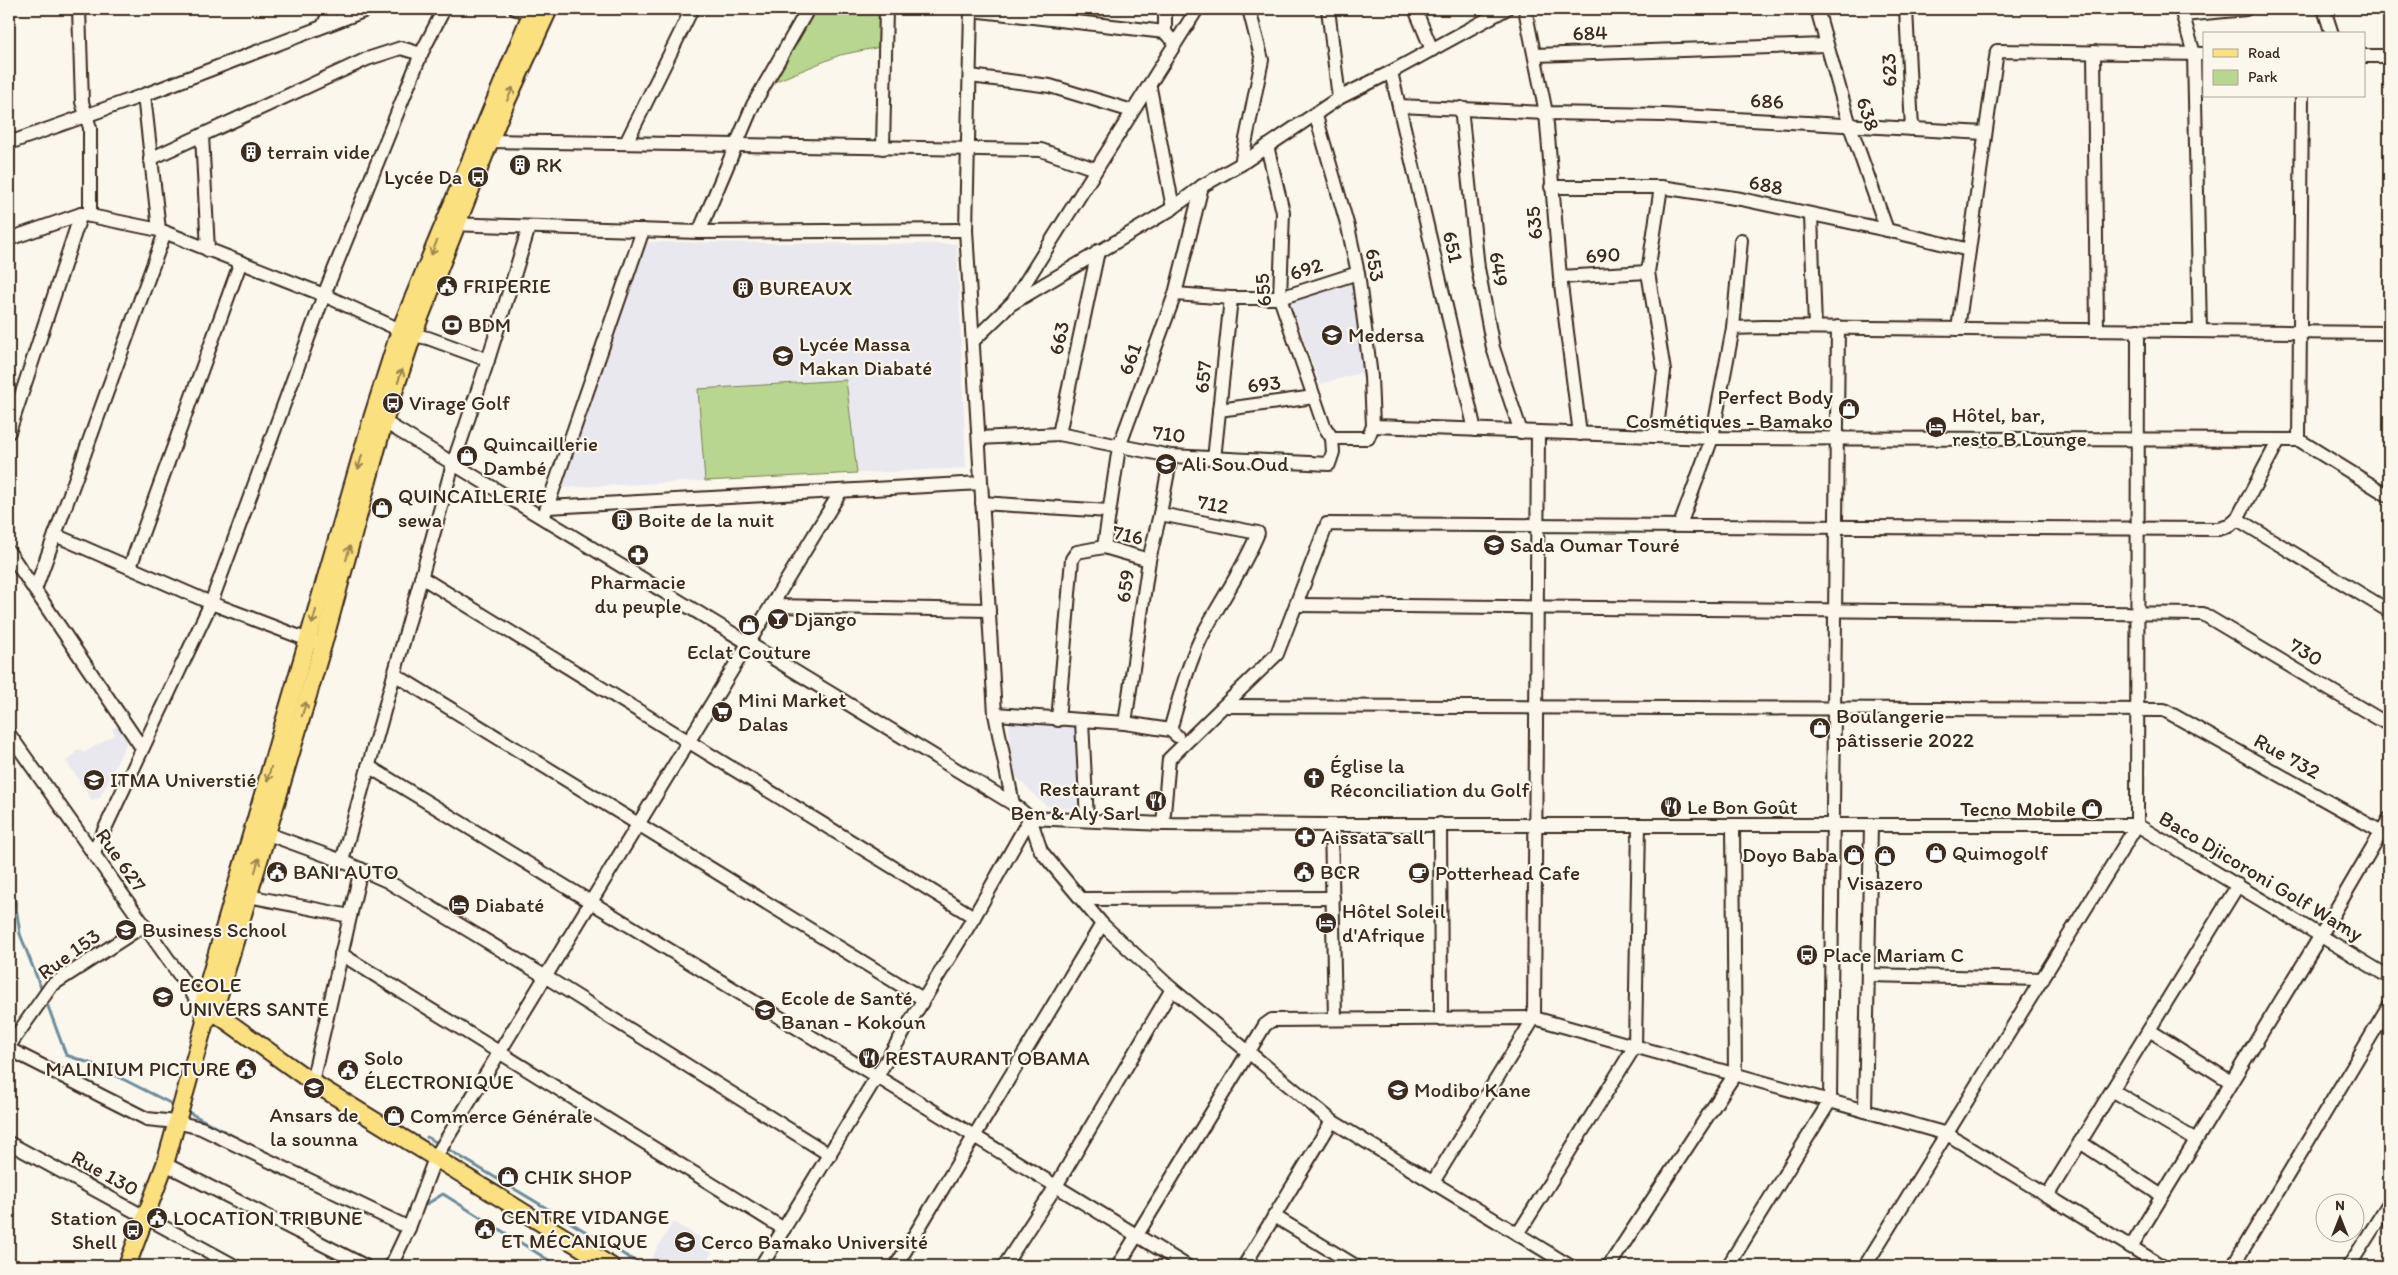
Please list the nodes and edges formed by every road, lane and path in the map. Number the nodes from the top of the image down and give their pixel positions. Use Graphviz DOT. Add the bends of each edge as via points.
graph roads {
  1 [pos="79,9"];
  2 [pos="331,9"];
  3 [pos="368,9"];
  4 [pos="444,9"];
  5 [pos="692,9"];
  6 [pos="808,9"];
  7 [pos="886,9"];
  8 [pos="971,9"];
  9 [pos="1165,9"];
  10 [pos="1197,9"];
  11 [pos="1249,9"];
  12 [pos="1328,9"];
  13 [pos="1415,9"];
  14 [pos="1506,9"];
  15 [pos="1525,9"];
  16 [pos="1817,9"];
  17 [pos="1906,9"];
  18 [pos="2246,9"];
  19 [pos="2324,9"];
  20 [pos="535,10"];
  21 [pos="2182,12"];
  22 [pos="323,26"];
  23 [pos="1165,32"];
  24 [pos="2331,32"];
  25 [pos="1175,43"];
  26 [pos="1826,44"];
  27 [pos="1432,50"];
  28 [pos="2094,52"];
  29 [pos="421,54"];
  30 [pos="2199,54"];
  31 [pos="1535,55"];
  32 [pos="2366,56"];
  33 [pos="2389,56"];
  34 [pos="1391,72"];
  35 [pos="970,76"];
  36 [pos="1150,88"];
  37 [pos="144,95"];
  38 [pos="1339,98"];
  39 [pos="2302,98"];
  40 [pos="1399,106"];
  41 [pos="1461,108"];
  42 [pos="1132,111"];
  43 [pos="1546,113"];
  44 [pos="86,116"];
  45 [pos="1316,116"];
  46 [pos="1850,126"];
  47 [pos="1912,129"];
  48 [pos="1985,133"];
  49 [pos="202,135"];
  50 [pos="490,140"];
  51 [pos="9,143"];
  52 [pos="626,143"];
  53 [pos="735,145"];
  54 [pos="1267,146"];
  55 [pos="883,148"];
  56 [pos="968,149"];
  57 [pos="150,159"];
  58 [pos="1241,164"];
  59 [pos="1095,169"];
  60 [pos="1202,186"];
  61 [pos="1551,187"];
  62 [pos="1661,187"];
  63 [pos="1173,208"];
  64 [pos="85,215"];
  65 [pos="1811,215"];
  66 [pos="450,224"];
  67 [pos="529,227"];
  68 [pos="643,230"];
  69 [pos="966,230"];
  70 [pos="1887,230"];
  71 [pos="162,231"];
  72 [pos="699,232"];
  73 [pos="9,239"];
  74 [pos="1741,240"];
  75 [pos="208,250"];
  76 [pos="1970,250"];
  77 [pos="1098,251"];
  78 [pos="240,264"];
  79 [pos="1648,272"];
  80 [pos="1358,273"];
  81 [pos="1560,278"];
  82 [pos="1175,294"];
  83 [pos="324,296"];
  84 [pos="1230,298"];
  85 [pos="1280,298"];
  86 [pos="1011,304"];
  87 [pos="1815,327"];
  88 [pos="1838,327"];
  89 [pos="1732,328"];
  90 [pos="1958,329"];
  91 [pos="2097,330"];
  92 [pos="2138,330"];
  93 [pos="2200,331"];
  94 [pos="407,332"];
  95 [pos="2300,332"];
  96 [pos="2389,333"];
  97 [pos="973,341"];
  98 [pos="488,360"];
  99 [pos="1314,397"];
  100 [pos="1219,410"];
  101 [pos="11,413"];
  102 [pos="379,418"];
  103 [pos="1373,426"];
  104 [pos="1476,430"];
  105 [pos="9,432"];
  106 [pos="1521,432"];
  107 [pos="1538,432"];
  108 [pos="1059,434"];
  109 [pos="1580,434"];
  110 [pos="1656,436"];
  111 [pos="979,438"];
  112 [pos="1332,438"];
  113 [pos="1712,438"];
  114 [pos="1837,439"];
  115 [pos="2138,440"];
  116 [pos="2279,440"];
  117 [pos="2299,440"];
  118 [pos="1119,447"];
  119 [pos="1171,456"];
  120 [pos="1214,459"];
  121 [pos="453,464"];
  122 [pos="981,483"];
  123 [pos="841,490"];
  124 [pos="2389,496"];
  125 [pos="982,503"];
  126 [pos="1109,511"];
  127 [pos="545,513"];
  128 [pos="1160,514"];
  129 [pos="2237,519"];
  130 [pos="1538,525"];
  131 [pos="1680,526"];
  132 [pos="1836,526"];
  133 [pos="2138,528"];
  134 [pos="55,535"];
  135 [pos="1104,547"];
  136 [pos="9,552"];
  137 [pos="1149,560"];
  138 [pos="130,568"];
  139 [pos="421,577"];
  140 [pos="35,590"];
  141 [pos="211,603"];
  142 [pos="1296,605"];
  143 [pos="773,606"];
  144 [pos="1537,607"];
  145 [pos="989,610"];
  146 [pos="1835,610"];
  147 [pos="2389,611"];
  148 [pos="2138,613"];
  149 [pos="315,643"];
  150 [pos="750,644"];
  151 [pos="394,674"];
  152 [pos="1224,706"];
  153 [pos="1536,708"];
  154 [pos="1834,709"];
  155 [pos="2138,710"];
  156 [pos="995,714"];
  157 [pos="1058,720"];
  158 [pos="1082,721"];
  159 [pos="1125,723"];
  160 [pos="2389,725"];
  161 [pos="1170,730"];
  162 [pos="9,734"];
  163 [pos="690,742"];
  164 [pos="1184,744"];
  165 [pos="142,748"];
  166 [pos="368,766"];
  167 [pos="1014,804"];
  168 [pos="1030,818"];
  169 [pos="2389,819"];
  170 [pos="1086,820"];
  171 [pos="639,824"];
  172 [pos="1163,824"];
  173 [pos="1440,824"];
  174 [pos="1331,825"];
  175 [pos="1535,825"];
  176 [pos="1639,825"];
  177 [pos="1833,825"];
  178 [pos="2137,825"];
  179 [pos="1732,826"];
  180 [pos="1870,826"];
  181 [pos="260,831"];
  182 [pos="2385,834"];
  183 [pos="93,854"];
  184 [pos="342,861"];
  185 [pos="360,869"];
  186 [pos="2238,885"];
  187 [pos="248,896"];
  188 [pos="1333,898"];
  189 [pos="1082,899"];
  190 [pos="592,902"];
  191 [pos="350,916"];
  192 [pos="974,918"];
  193 [pos="1102,924"];
  194 [pos="143,926"];
  195 [pos="2321,935"];
  196 [pos="341,954"];
  197 [pos="1868,975"];
  198 [pos="2389,976"];
  199 [pos="546,977"];
  200 [pos="2043,979"];
  201 [pos="1172,989"];
  202 [pos="922,999"];
  203 [pos="2389,1006"];
  204 [pos="207,1014"];
  205 [pos="1441,1017"];
  206 [pos="1335,1018"];
  207 [pos="1534,1018"];
  208 [pos="2149,1030"];
  209 [pos="1635,1046"];
  210 [pos="9,1048"];
  211 [pos="1249,1052"];
  212 [pos="500,1053"];
  213 [pos="1735,1074"];
  214 [pos="878,1077"];
  215 [pos="312,1082"];
  216 [pos="2232,1082"];
  217 [pos="2112,1090"];
  218 [pos="1830,1101"];
  219 [pos="1865,1111"];
  220 [pos="178,1116"];
  221 [pos="1332,1121"];
  222 [pos="1947,1134"];
  223 [pos="974,1136"];
  224 [pos="2196,1140"];
  225 [pos="2080,1142"];
  226 [pos="9,1143"];
  227 [pos="830,1155"];
  228 [pos="435,1158"];
  229 [pos="165,1164"];
  230 [pos="1433,1182"];
  231 [pos="1056,1186"];
  232 [pos="2047,1196"];
  233 [pos="2162,1196"];
  234 [pos="2389,1203"];
  235 [pos="1274,1216"];
  236 [pos="146,1219"];
  237 [pos="409,1228"];
  238 [pos="784,1229"];
  239 [pos="1518,1234"];
  240 [pos="1137,1235"];
  241 [pos="2131,1247"];
  242 [pos="1563,1264"];
  243 [pos="127,1266"];
  244 [pos="235,1266"];
  245 [pos="365,1266"];
  246 [pos="391,1266"];
  247 [pos="611,1266"];
  248 [pos="762,1266"];
  249 [pos="896,1266"];
  250 [pos="1004,1266"];
  251 [pos="1118,1266"];
  252 [pos="1187,1266"];
  253 [pos="1244,1266"];
  254 [pos="1356,1266"];
  255 [pos="1609,1266"];
  256 [pos="1728,1266"];
  257 [pos="1865,1266"];
  258 [pos="2162,1266"];
  259 [pos="2233,1266"];
  260 [pos="2349,1266"];
  1 -- 44 [label="street" via="82,102"];
  2 -- 22 [label="street"];
  3 -- 22 [label="street"];
  4 -- 29 [label="street"];
  5 -- 52 [label="street"];
  6 -- 53 [label="street" via="753,105"];
  7 -- 55 [label="street"];
  8 -- 23 [label="street"];
  8 -- 35 [label="street"];
  9 -- 23 [label="street"];
  10 -- 25 [label="street"];
  11 -- 58 [label="street" via="1262,60"];
  12 -- 38 [label="street"];
  13 -- 27 [label="street"];
  14 -- 27 [label="street"];
  15 -- 31 [label="street, 635"];
  16 -- 26 [label="street, 638"];
  17 -- 47 [label="street, 623"];
  18 -- 21 [label="street"];
  19 -- 24 [label="street"];
  50 -- 20 [label="main road, one-way"];
  20 -- 66 [label="main road"];
  21 -- 30 [label="street"];
  22 -- 37 [label="street"];
  23 -- 25 [label="street"];
  25 -- 36 [label="street"];
  26 -- 31 [label="street, 684"];
  26 -- 46 [label="street, 638"];
  27 -- 34 [label="street"];
  28 -- 30 [label="street"];
  28 -- 48 [label="street" via="1997,51"];
  28 -- 91 [label="street"];
  29 -- 49 [label="street" via="401,48 368,59"];
  29 -- 83 [label="street"];
  30 -- 93 [label="street"];
  31 -- 43 [label="street, 635"];
  32 -- 33 [label="street"];
  34 -- 38 [label="street"];
  34 -- 40 [label="street, 651"];
  35 -- 42 [label="street" via="1050,86"];
  35 -- 56 [label="street"];
  36 -- 42 [label="street"];
  36 -- 63 [label="street"];
  37 -- 44 [label="street"];
  37 -- 57 [label="street"];
  38 -- 45 [label="street"];
  39 -- 95 [label="street"];
  40 -- 41 [label="street, 686"];
  40 -- 104 [label="street, 651"];
  41 -- 43 [label="street, 686"];
  41 -- 106 [label="street, 649" via="1478,268 1493,348"];
  42 -- 59 [label="street"];
  43 -- 46 [label="street, 686"];
  43 -- 61 [label="street, 635"];
  44 -- 51 [label="street"];
  44 -- 64 [label="street" via="90,128"];
  45 -- 54 [label="street"];
  45 -- 80 [label="street, 653"];
  46 -- 47 [label="street, 686"];
  46 -- 70 [label="street, 638"];
  47 -- 48 [label="street, 686"];
  48 -- 76 [label="street"];
  49 -- 57 [label="street"];
  49 -- 75 [label="street"];
  50 -- 52 [label="street"];
  50 -- 66 [label="main road"];
  52 -- 53 [label="street"];
  53 -- 55 [label="street"];
  53 -- 72 [label="street"];
  54 -- 58 [label="street"];
  54 -- 85 [label="street, 655" via="1283,212"];
  55 -- 56 [label="street"];
  56 -- 59 [label="street" via="1041,150"];
  56 -- 69 [label="street"];
  57 -- 71 [label="street"];
  58 -- 60 [label="street"];
  59 -- 86 [label="street"];
  60 -- 63 [label="street"];
  60 -- 82 [label="street, 661"];
  61 -- 62 [label="street, 688"];
  61 -- 81 [label="street, 635"];
  62 -- 65 [label="street, 688" via="1741,199"];
  62 -- 79 [label="street"];
  63 -- 77 [label="street"];
  64 -- 71 [label="street"];
  64 -- 73 [label="street"];
  64 -- 101 [label="street"];
  65 -- 70 [label="street, 688"];
  65 -- 87 [label="street"];
  66 -- 67 [label="street"];
  66 -- 94 [label="main road"];
  67 -- 68 [label="street"];
  67 -- 98 [label="street"];
  68 -- 72 [label="street"];
  68 -- 127 [label="street"];
  69 -- 72 [label="street"];
  69 -- 97 [label="street"];
  70 -- 76 [label="street, 688"];
  71 -- 75 [label="street"];
  71 -- 134 [label="street"];
  74 -- 89 [label="street"];
  75 -- 78 [label="street"];
  76 -- 90 [label="street"];
  77 -- 86 [label="street"];
  77 -- 108 [label="street, 663"];
  78 -- 83 [label="street"];
  78 -- 138 [label="street"];
  79 -- 81 [label="street, 690"];
  79 -- 110 [label="street" via="1664,371"];
  80 -- 85 [label="street, 692"];
  80 -- 103 [label="street, 653" via="1371,377"];
  81 -- 109 [label="street, 635"];
  82 -- 84 [label="street, 692"];
  82 -- 118 [label="street, 661"];
  83 -- 94 [label="street"];
  83 -- 141 [label="street"];
  84 -- 85 [label="street, 692"];
  84 -- 100 [label="street, 657"];
  85 -- 99 [label="street, 655"];
  86 -- 97 [label="street"];
  87 -- 88 [label="street"];
  87 -- 89 [label="street"];
  88 -- 90 [label="street"];
  88 -- 114 [label="street"];
  89 -- 113 [label="street"];
  90 -- 91 [label="street"];
  91 -- 92 [label="street"];
  92 -- 93 [label="street"];
  92 -- 115 [label="street"];
  93 -- 95 [label="street"];
  94 -- 98 [label="street"];
  94 -- 102 [label="main road"];
  95 -- 96 [label="street"];
  95 -- 117 [label="street"];
  97 -- 111 [label="street"];
  98 -- 121 [label="street"];
  99 -- 100 [label="street, 693"];
  99 -- 112 [label="street, 655" via="1324,426"];
  100 -- 120 [label="street, 657"];
  101 -- 105 [label="street"];
  102 -- 121 [label="street"];
  102 -- 149 [label="main road"];
  103 -- 104 [label="street"];
  103 -- 112 [label="street" via="1368,438"];
  104 -- 106 [label="street"];
  106 -- 107 [label="street"];
  107 -- 109 [label="street"];
  107 -- 130 [label="street"];
  108 -- 111 [label="street, 710"];
  108 -- 118 [label="street, 710"];
  109 -- 110 [label="street"];
  110 -- 113 [label="street"];
  111 -- 122 [label="street"];
  112 -- 120 [label="street, 710" via="1333,452 1329,464"];
  113 -- 114 [label="street"];
  113 -- 131 [label="street"];
  114 -- 115 [label="street"];
  114 -- 132 [label="street"];
  115 -- 116 [label="street"];
  115 -- 133 [label="street"];
  116 -- 117 [label="street"];
  116 -- 129 [label="street"];
  117 -- 124 [label="street"];
  118 -- 119 [label="street, 710"];
  118 -- 126 [label="street, 661"];
  119 -- 120 [label="street, 710"];
  119 -- 128 [label="street, 659"];
  121 -- 127 [label="street"];
  121 -- 139 [label="street"];
  122 -- 123 [label="street"];
  122 -- 125 [label="street"];
  123 -- 127 [label="street"];
  123 -- 143 [label="street"];
  125 -- 126 [label="street"];
  125 -- 145 [label="street"];
  126 -- 135 [label="street, 661"];
  127 -- 150 [label="street"];
  128 -- 137 [label="street, 659"];
  128 -- 161 [label="street, 712" via="1258,533 1200,641"];
  129 -- 133 [label="street" via="2218,529"];
  129 -- 147 [label="street"];
  130 -- 131 [label="street"];
  130 -- 142 [label="street" via="1327,524"];
  130 -- 144 [label="street"];
  131 -- 132 [label="street"];
  132 -- 133 [label="street"];
  132 -- 146 [label="street"];
  133 -- 148 [label="street"];
  134 -- 138 [label="street"];
  134 -- 140 [label="street"];
  135 -- 137 [label="street, 716"];
  135 -- 157 [label="street, 716" via="1077,552 1072,559"];
  136 -- 140 [label="street"];
  137 -- 159 [label="street, 659"];
  138 -- 141 [label="street"];
  139 -- 151 [label="street"];
  139 -- 163 [label="street"];
  140 -- 165 [label="street"];
  141 -- 149 [label="street"];
  141 -- 165 [label="street"];
  142 -- 144 [label="street"];
  142 -- 152 [label="street" via="1277,654"];
  143 -- 145 [label="street"];
  143 -- 150 [label="street"];
  144 -- 146 [label="street"];
  144 -- 153 [label="street"];
  145 -- 156 [label="street"];
  146 -- 148 [label="street"];
  146 -- 154 [label="street"];
  148 -- 155 [label="street"];
  148 -- 160 [label="street, 730" via="2203,614"];
  149 -- 181 [label="main road"];
  150 -- 163 [label="street"];
  150 -- 167 [label="street"];
  151 -- 166 [label="street"];
  151 -- 171 [label="street"];
  152 -- 153 [label="street"];
  152 -- 164 [label="street"];
  153 -- 154 [label="street"];
  153 -- 175 [label="street"];
  154 -- 155 [label="street"];
  154 -- 177 [label="street"];
  155 -- 178 [label="street"];
  155 -- 182 [label="street, Rue 732" via="2164,710"];
  156 -- 157 [label="street"];
  156 -- 167 [label="street"];
  157 -- 158 [label="street"];
  158 -- 159 [label="street"];
  158 -- 170 [label="street"];
  159 -- 161 [label="street"];
  161 -- 164 [label="street"];
  162 -- 183 [label="street, Rue 627"];
  163 -- 171 [label="street"];
  163 -- 192 [label="street"];
  164 -- 172 [label="street" via="1169,759"];
  165 -- 183 [label="street"];
  166 -- 184 [label="street"];
  166 -- 190 [label="street"];
  167 -- 168 [label="street"];
  168 -- 170 [label="street"];
  168 -- 189 [label="street" via="1041,851"];
  168 -- 192 [label="street"];
  169 -- 182 [label="street"];
  170 -- 172 [label="street"];
  171 -- 190 [label="street"];
  171 -- 202 [label="street"];
  172 -- 174 [label="street"];
  173 -- 174 [label="street"];
  173 -- 175 [label="street"];
  173 -- 205 [label="street"];
  174 -- 188 [label="street"];
  175 -- 176 [label="street"];
  175 -- 207 [label="street"];
  176 -- 179 [label="street"];
  176 -- 209 [label="street"];
  177 -- 179 [label="street"];
  177 -- 180 [label="street"];
  177 -- 218 [label="street"];
  178 -- 180 [label="street"];
  178 -- 186 [label="street, Baco Djicoroni Golf Wamy"];
  178 -- 200 [label="street"];
  179 -- 213 [label="street"];
  180 -- 197 [label="street"];
  181 -- 184 [label="street"];
  187 -- 181 [label="main road, one-way"];
  181 -- 204 [label="main road"];
  182 -- 195 [label="street"];
  183 -- 194 [label="street, Rue 627"];
  184 -- 185 [label="street"];
  185 -- 191 [label="street"];
  185 -- 199 [label="street" via="387,881"];
  186 -- 195 [label="street, Baco Djicoroni Golf Wamy"];
  186 -- 208 [label="street"];
  187 -- 191 [label="street"];
  187 -- 204 [label="main road"];
  188 -- 189 [label="street"];
  188 -- 206 [label="street"];
  189 -- 193 [label="street"];
  190 -- 199 [label="street"];
  190 -- 214 [label="street"];
  191 -- 196 [label="street"];
  192 -- 202 [label="street"];
  193 -- 201 [label="street"];
  193 -- 223 [label="street"];
  194 -- 204 [label="street, Rue 627"];
  194 -- 210 [label="street, Rue 153" via="52,985"];
  195 -- 198 [label="street, Baco Djicoroni Golf Wamy"];
  195 -- 216 [label="street"];
  196 -- 212 [label="street"];
  196 -- 215 [label="street"];
  197 -- 200 [label="street"];
  197 -- 219 [label="street"];
  199 -- 212 [label="street"];
  199 -- 227 [label="street"];
  200 -- 222 [label="street"];
  201 -- 211 [label="street"];
  201 -- 231 [label="street"];
  202 -- 214 [label="street"];
  203 -- 259 [label="street"];
  204 -- 215 [label="main road"];
  204 -- 220 [label="main road"];
  205 -- 206 [label="street"];
  205 -- 207 [label="street"];
  206 -- 211 [label="street" via="1272,1020 1265,1025"];
  207 -- 209 [label="street"];
  207 -- 230 [label="street"];
  208 -- 216 [label="street"];
  208 -- 217 [label="street"];
  209 -- 213 [label="street"];
  209 -- 239 [label="street"];
  210 -- 220 [label="street" via="147,1119"];
  211 -- 221 [label="street"];
  211 -- 240 [label="street"];
  212 -- 228 [label="street"];
  212 -- 238 [label="street"];
  213 -- 218 [label="street"];
  213 -- 255 [label="street"];
  214 -- 223 [label="street"];
  214 -- 227 [label="street"];
  215 -- 228 [label="main road"];
  216 -- 224 [label="street"];
  217 -- 224 [label="street"];
  217 -- 225 [label="street"];
  218 -- 219 [label="street"];
  218 -- 256 [label="street"];
  219 -- 222 [label="street"];
  220 -- 229 [label="main road"];
  220 -- 237 [label="street"];
  221 -- 230 [label="street"];
  221 -- 235 [label="street"];
  222 -- 232 [label="street"];
  222 -- 257 [label="street"];
  223 -- 231 [label="street"];
  223 -- 249 [label="street"];
  224 -- 233 [label="street"];
  225 -- 232 [label="street"];
  225 -- 233 [label="street"];
  226 -- 236 [label="street, Rue 130"];
  227 -- 238 [label="street"];
  228 -- 237 [label="street"];
  228 -- 247 [label="main road"];
  229 -- 236 [label="main road"];
  229 -- 245 [label="street"];
  230 -- 239 [label="street"];
  231 -- 240 [label="street"];
  231 -- 250 [label="street"];
  232 -- 241 [label="street"];
  233 -- 241 [label="street"];
  234 -- 260 [label="street"];
  235 -- 253 [label="street"];
  235 -- 254 [label="street"];
  236 -- 243 [label="main road"];
  236 -- 244 [label="street, Rue 130"];
  237 -- 246 [label="street"];
  238 -- 248 [label="street"];
  239 -- 242 [label="street"];
  240 -- 251 [label="street"];
  240 -- 252 [label="street"];
  241 -- 258 [label="street"];
}
